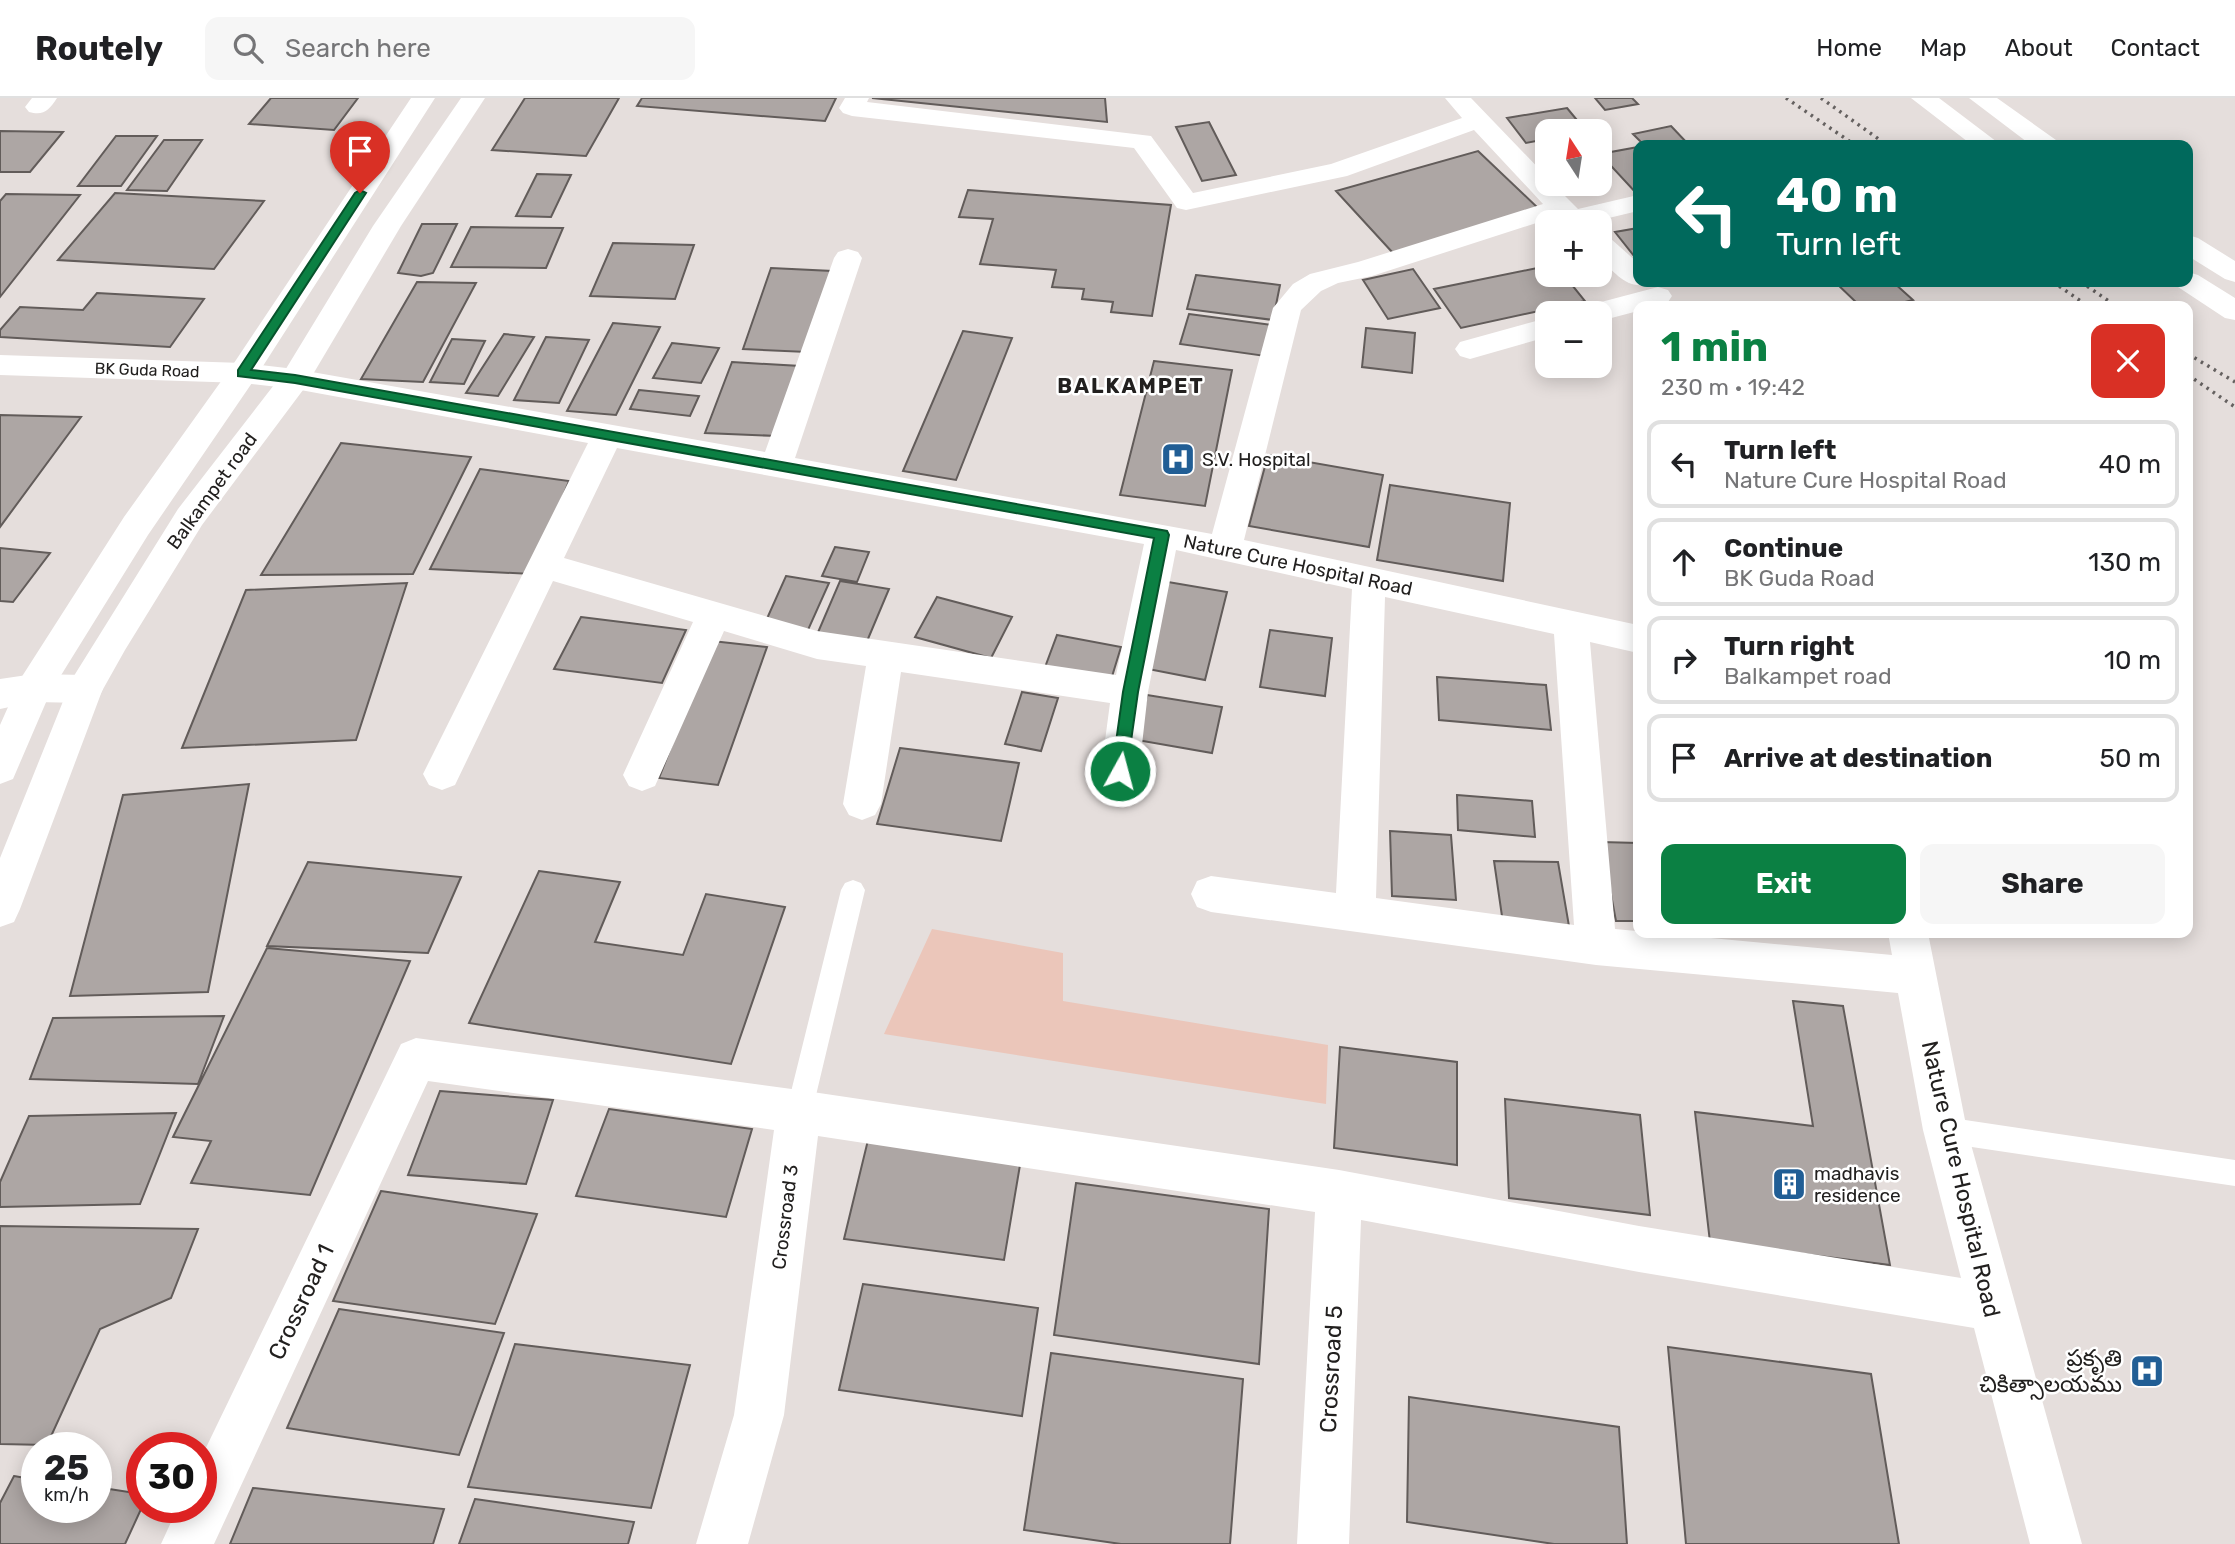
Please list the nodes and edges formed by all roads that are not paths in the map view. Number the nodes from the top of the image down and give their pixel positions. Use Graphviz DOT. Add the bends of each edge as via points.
graph roads {
  1 [pos="423,98"];
  2 [pos="473,98"];
  3 [pos="857,98"];
  4 [pos="1457,98"];
  5 [pos="1923,98"];
  6 [pos="1981,98"];
  7 [pos="1476,121"];
  8 [pos="1981,140"];
  9 [pos="2040,140"];
  10 [pos="1633,204"];
  11 [pos="1563,210"];
  12 [pos="1601,210"];
  13 [pos="1535,225"];
  14 [pos="2193,247"];
  15 [pos="1612,255"];
  16 [pos="848,258"];
  17 [pos="2235,273"];
  18 [pos="1633,274"];
  19 [pos="2193,284"];
  20 [pos="1652,291"];
  21 [pos="1612,307"];
  22 [pos="2235,311"];
  23 [pos="1535,330"];
  24 [pos="1470,349"];
  25 [pos="0,365"];
  26 [pos="243,373"];
  27 [pos="295,379"];
  28 [pos="607,435"];
  29 [pos="776,466"];
  30 [pos="1162,535"];
  31 [pos="1225,550"];
  32 [pos="543,565"];
  33 [pos="1369,580"];
  34 [pos="713,616"];
  35 [pos="1571,623"];
  36 [pos="1633,638"];
  37 [pos="886,655"];
  38 [pos="85,689"];
  39 [pos="17,691"];
  40 [pos="1130,692"];
  41 [pos="0,768"];
  42 [pos="1120,771"];
  43 [pos="442,774"];
  44 [pos="642,775"];
  45 [pos="862,804"];
  46 [pos="853,890"];
  47 [pos="1211,894"];
  48 [pos="0,909"];
  49 [pos="1354,914"];
  50 [pos="1596,946"];
  51 [pos="1912,954"];
  52 [pos="799,1112"];
  53 [pos="1945,1130"];
  54 [pos="2235,1173"];
  55 [pos="1339,1193"];
  56 [pos="1991,1307"];
  57 [pos="187,1544"];
  58 [pos="722,1544"];
  59 [pos="1323,1544"];
  60 [pos="2056,1544"];
  1 -- 26 [label="street"];
  2 -- 27 [label="street, Balkampet road" via="387,226"];
  3 -- 7 [label="street" via="852,108 1142,141 1186,202 1338,170"];
  4 -- 7 [label="street"];
  5 -- 8 [label="street"];
  6 -- 9 [label="street"];
  7 -- 11 [label="street"];
  10 -- 12 [label="street"];
  13 -- 31 [label="street" via="1331,275 1303,288 1287,308"];
  14 -- 17 [label="street"];
  15 -- 18 [label="street"];
  16 -- 29 [label="street"];
  19 -- 22 [label="street"];
  20 -- 21 [label="street"];
  23 -- 24 [label="street"];
  25 -- 26 [label="street, BK Guda Road"];
  26 -- 27 [label="street, BK Guda Road"];
  26 -- 39 [label="street"];
  27 -- 28 [label="street, Nature Cure Hospital Road"];
  27 -- 38 [label="street, Balkampet road" via="190,517"];
  28 -- 29 [label="street, Nature Cure Hospital Road"];
  28 -- 32 [label="street"];
  29 -- 30 [label="street, Nature Cure Hospital Road"];
  30 -- 31 [label="street, Nature Cure Hospital Road"];
  30 -- 40 [label="street"];
  31 -- 33 [label="street, Nature Cure Hospital Road"];
  32 -- 34 [label="street"];
  32 -- 43 [label="street"];
  33 -- 35 [label="street, Nature Cure Hospital Road"];
  33 -- 49 [label="street"];
  34 -- 37 [label="street" via="817,645"];
  34 -- 44 [label="street"];
  35 -- 36 [label="street, Nature Cure Hospital Road"];
  35 -- 50 [label="street"];
  37 -- 40 [label="street"];
  37 -- 45 [label="street"];
  38 -- 39 [label="street"];
  38 -- 48 [label="street, Balkampet road"];
  39 -- 41 [label="street"];
  40 -- 42 [label="street"];
  46 -- 52 [label="lane, Crossroad 3"];
  47 -- 49 [label="street"];
  49 -- 50 [label="street"];
  50 -- 51 [label="street"];
  51 -- 53 [label="street, Nature Cure Hospital Road"];
  52 -- 55 [label="street"];
  52 -- 57 [label="street, Crossroad 1" via="416,1059"];
  52 -- 58 [label="street, Crossroad 3" via="759,1415"];
  53 -- 54 [label="lane"];
  53 -- 56 [label="street, Nature Cure Hospital Road"];
  55 -- 56 [label="street"];
  55 -- 59 [label="street, Crossroad 5"];
  56 -- 60 [label="street, Nature Cure Hospital Road"];
}
